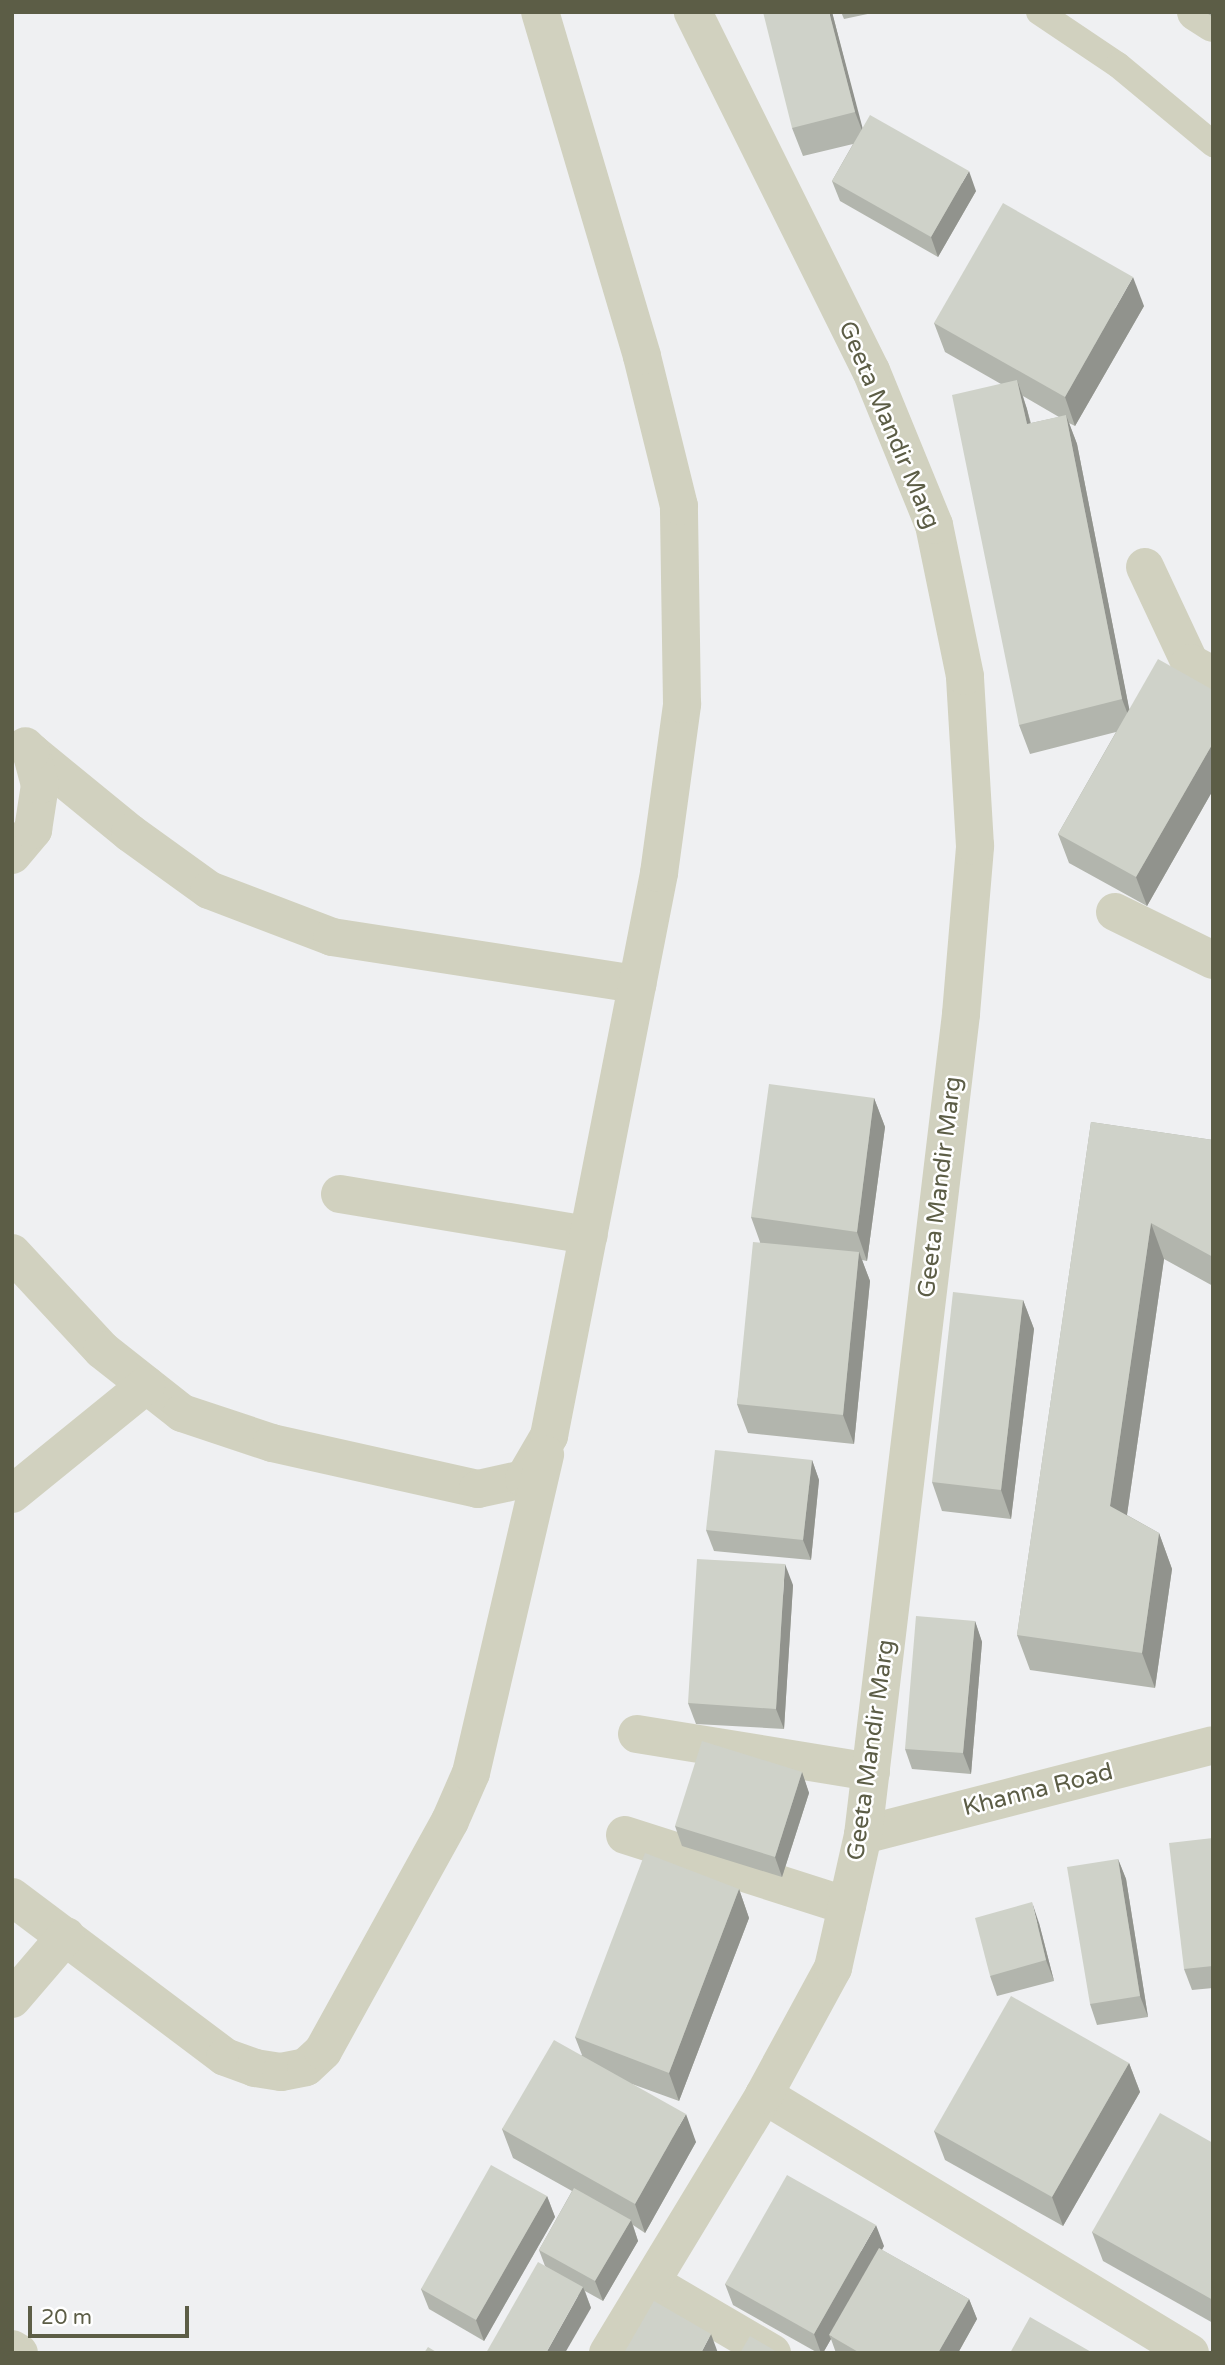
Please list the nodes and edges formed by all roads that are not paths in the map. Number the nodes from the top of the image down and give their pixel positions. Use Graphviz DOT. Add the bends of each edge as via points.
graph roads {
  1 [pos="540,12"];
  2 [pos="693,12"];
  3 [pos="1039,12"];
  4 [pos="1196,12"];
  5 [pos="1213,23"];
  6 [pos="1213,144"];
  7 [pos="1144,567"];
  8 [pos="1213,675"];
  9 [pos="22,743"];
  10 [pos="12,855"];
  11 [pos="1115,912"];
  12 [pos="1213,960"];
  13 [pos="637,984"];
  14 [pos="340,1194"];
  15 [pos="589,1235"];
  16 [pos="12,1254"];
  17 [pos="146,1385"];
  18 [pos="549,1436"];
  19 [pos="12,1494"];
  20 [pos="637,1734"];
  21 [pos="1211,1750"];
  22 [pos="870,1772"];
  23 [pos="625,1835"];
  24 [pos="863,1835"];
  25 [pos="12,1897"];
  26 [pos="847,1906"];
  27 [pos="66,1936"];
  28 [pos="12,1999"];
  29 [pos="764,2095"];
  30 [pos="652,2283"];
  31 [pos="12,2348"];
  32 [pos="19,2353"];
  33 [pos="608,2353"];
  34 [pos="772,2353"];
  35 [pos="1191,2353"];
  1 -- 13 [label="street" via="642,356 679,506 682,704 659,873"];
  2 -- 22 [label="street, Geeta Mandir Marg" via="870,371 933,525 965,676 975,846 961,1014"];
  3 -- 6 [label="lane" via="1118,65"];
  4 -- 5 [label="street"];
  7 -- 8 [label="street" via="1190,663"];
  9 -- 10 [label="street" via="40,785 33,830"];
  9 -- 13 [label="street" via="130,833 209,890 332,937"];
  11 -- 12 [label="street"];
  13 -- 15 [label="street"];
  14 -- 15 [label="street"];
  15 -- 18 [label="street"];
  16 -- 17 [label="street" via="102,1350"];
  17 -- 18 [label="street" via="182,1413 272,1443 478,1489 524,1479"];
  17 -- 19 [label="street"];
  18 -- 27 [label="street" via="471,1773 450,1821 323,2051 306,2067 281,2072 225,2057"];
  20 -- 22 [label="street"];
  21 -- 24 [label="street, Khanna Road"];
  22 -- 24 [label="street, Geeta Mandir Marg"];
  23 -- 26 [label="street"];
  24 -- 26 [label="street, Geeta Mandir Marg"];
  25 -- 27 [label="street"];
  26 -- 29 [label="street, Geeta Mandir Marg" via="833,1968"];
  27 -- 28 [label="street"];
  29 -- 30 [label="street, Geeta Mandir Marg"];
  29 -- 35 [label="street"];
  30 -- 33 [label="street, Geeta Mandir Marg"];
  30 -- 34 [label="street"];
  31 -- 32 [label="street"];
}
